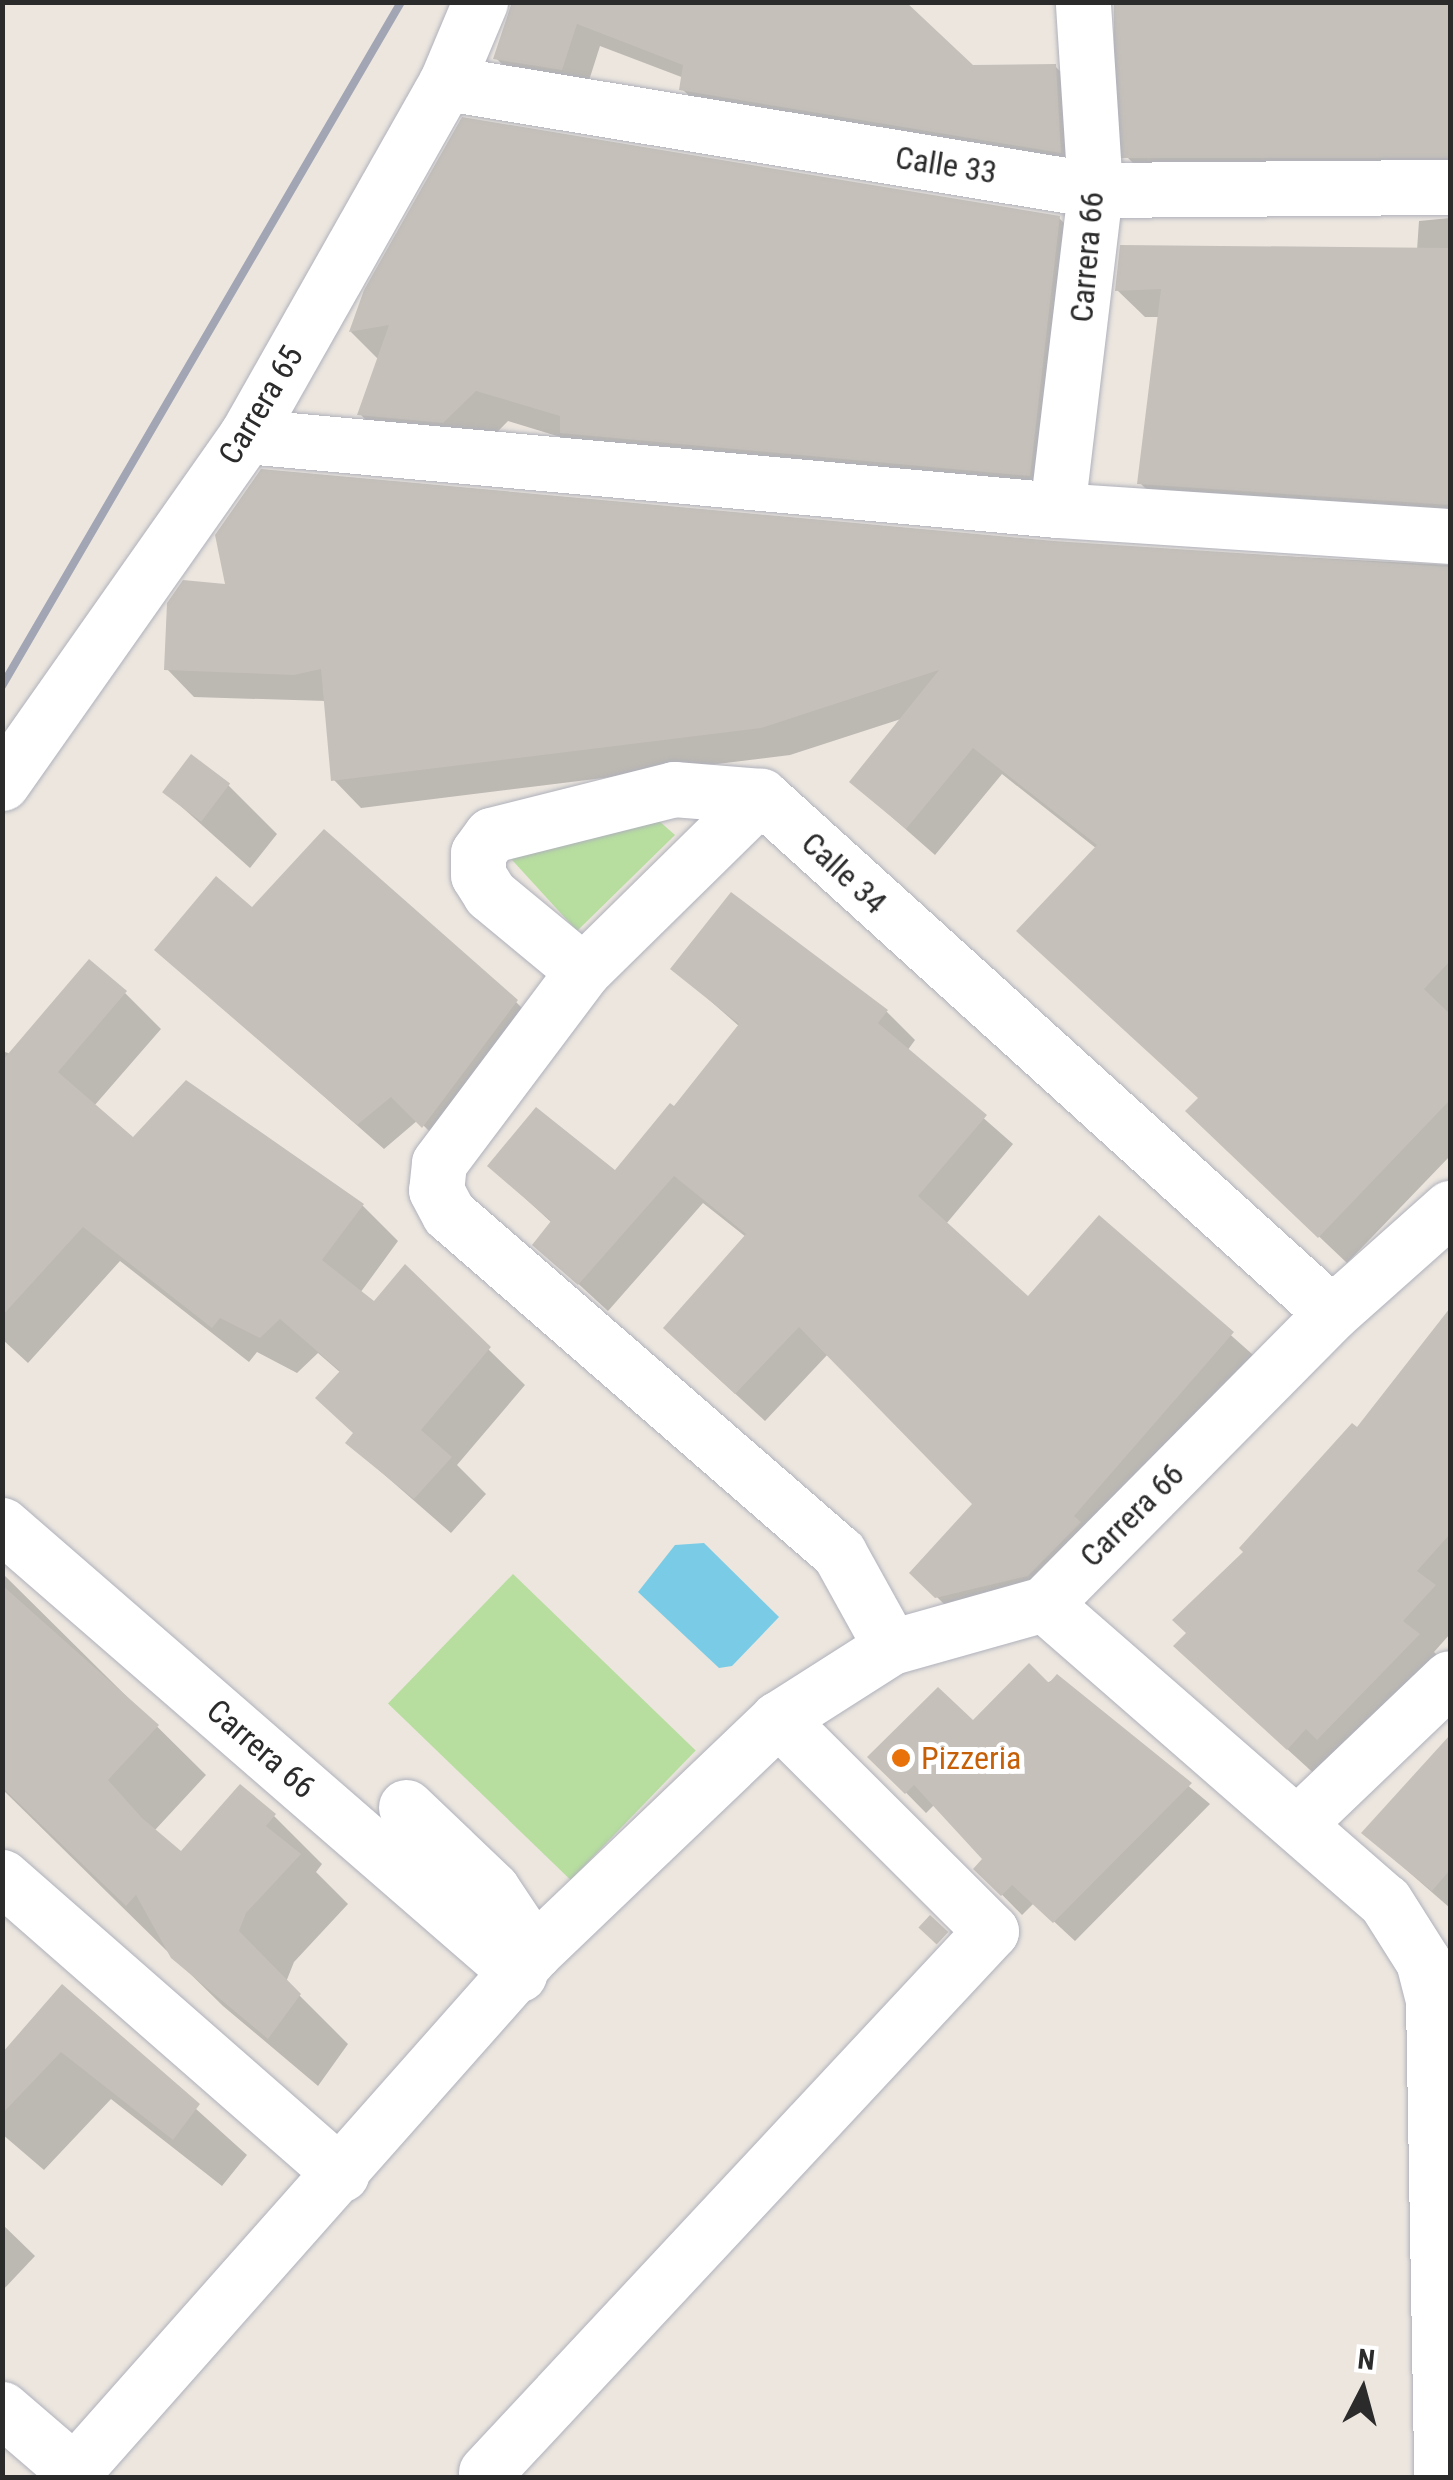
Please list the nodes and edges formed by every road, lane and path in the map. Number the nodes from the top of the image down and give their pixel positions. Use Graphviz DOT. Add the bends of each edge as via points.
graph roads {
  1 [pos="480,2"];
  2 [pos="1083,2"];
  3 [pos="446,82"];
  4 [pos="1450,187"];
  5 [pos="1095,190"];
  6 [pos="246,436"];
  7 [pos="1057,510"];
  8 [pos="1450,536"];
  9 [pos="2,784"];
  10 [pos="761,796"];
  11 [pos="583,971"];
  12 [pos="1450,1208"];
  13 [pos="1332,1314"];
  14 [pos="2,1525"];
  15 [pos="1044,1604"];
  16 [pos="891,1646"];
  17 [pos="1450,1678"];
  18 [pos="778,1718"];
  19 [pos="406,1807"];
  20 [pos="1297,1824"];
  21 [pos="2,1876"];
  22 [pos="527,1963"];
  23 [pos="341,2174"];
  24 [pos="2,2409"];
  25 [pos="486,2472"];
  26 [pos="70,2474"];
  27 [pos="1441,2478"];
  1 -- 3 [label="street, Carrera 65"];
  2 -- 5 [label="street, Carrera 66"];
  3 -- 5 [label="street, Calle 33"];
  3 -- 6 [label="street, Carrera 65"];
  4 -- 5 [label="street, Calle 33"];
  5 -- 7 [label="street, Carrera 66"];
  6 -- 7 [label="street"];
  6 -- 9 [label="street, Carrera 65"];
  7 -- 8 [label="street"];
  10 -- 11 [label="street"];
  10 -- 11 [label="street" via="674,789 492,835 478,853 478,875 490,894"];
  10 -- 13 [label="street, Calle 34"];
  11 -- 16 [label="street" via="439,1163 436,1190 449,1214 839,1553"];
  12 -- 13 [label="street, Carrera 66"];
  13 -- 15 [label="street, Carrera 66"];
  14 -- 22 [label="street, Carrera 66"];
  15 -- 16 [label="street, Carrera 66"];
  15 -- 20 [label="street"];
  16 -- 18 [label="street, Carrera 66"];
  17 -- 20 [label="street"];
  18 -- 22 [label="street, Carrera 66"];
  18 -- 25 [label="street" via="991,1931"];
  19 -- 22 [label="street" via="492,1888"];
  20 -- 27 [label="street" via="1407,1928 1433,2000"];
  21 -- 23 [label="street"];
  22 -- 23 [label="street, Carrera 66"];
  23 -- 26 [label="street, Carrera 66"];
  24 -- 26 [label="street"];
}
